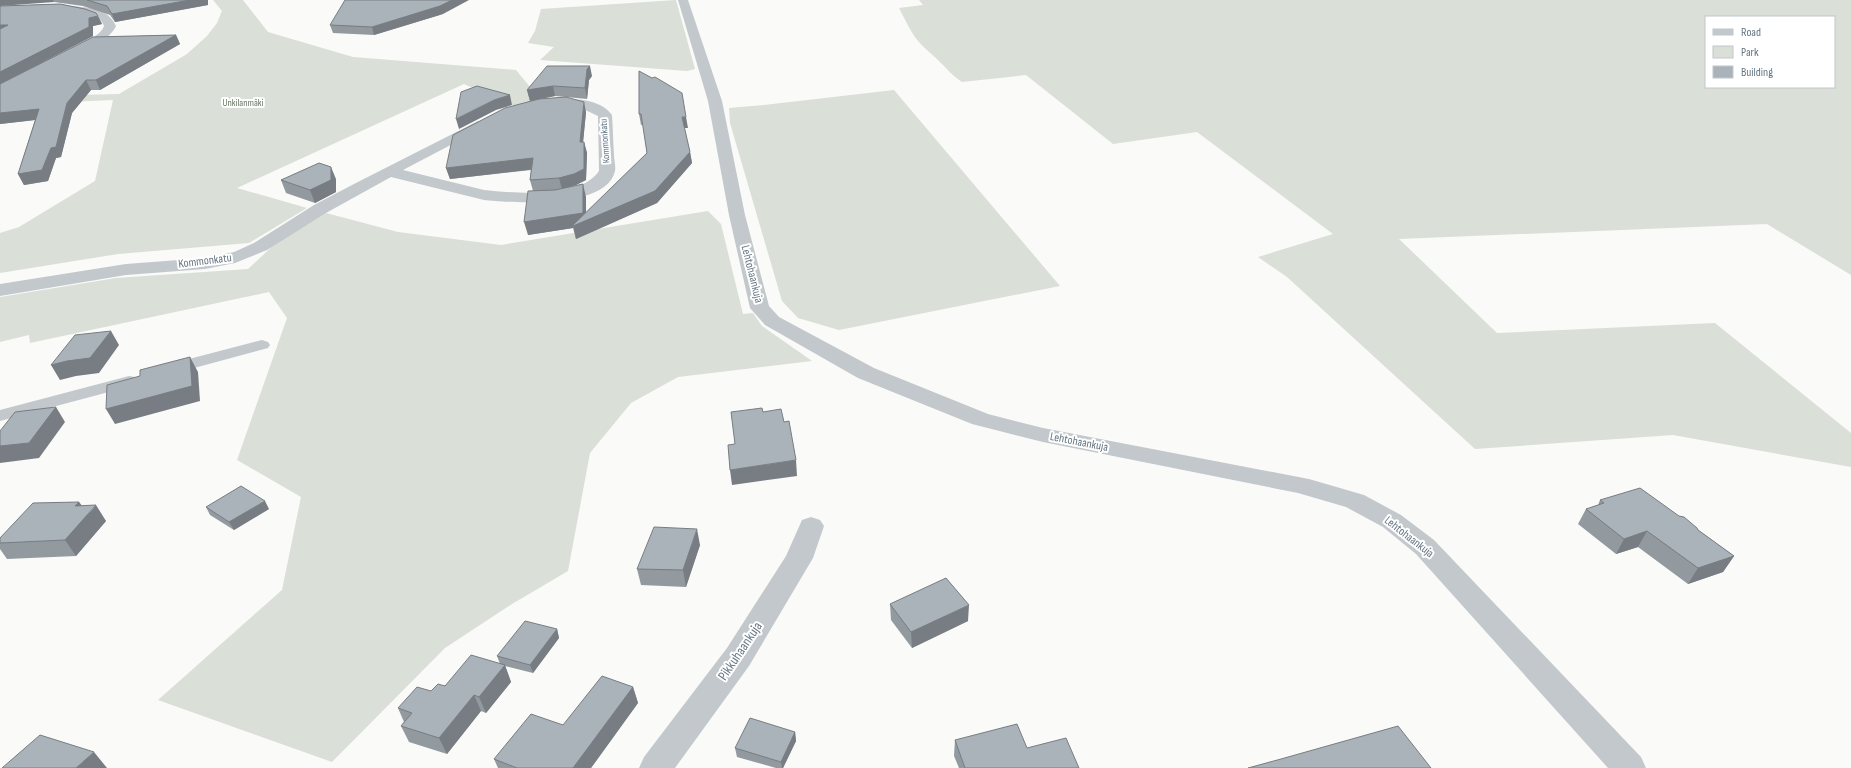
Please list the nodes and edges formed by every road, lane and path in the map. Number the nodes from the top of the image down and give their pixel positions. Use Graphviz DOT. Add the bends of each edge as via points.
graph roads {
  1 [pos="683,0"];
  2 [pos="57,9"];
  3 [pos="63,58"];
  4 [pos="542,104"];
  5 [pos="490,119"];
  6 [pos="390,172"];
  7 [pos="0,290"];
  8 [pos="262,345"];
  9 [pos="0,416"];
  10 [pos="811,526"];
  11 [pos="656,768"];
  12 [pos="1629,768"];
  1 -- 12 [label="street, Lehtohaankuja" via="708,76 737,215 760,308 772,321 866,373 980,419 1043,435 1300,485 1355,501 1392,521 1426,547"];
  2 -- 3 [label="street" via="94,13 106,18 110,26 98,39"];
  4 -- 6 [label="street, Kommonkatu" via="578,104 594,108 605,115 607,171 600,182 582,191 568,194 515,198 484,195"];
  5 -- 6 [label="street, Kommonkatu"];
  6 -- 7 [label="street, Kommonkatu" via="337,199 239,256 218,262 88,274"];
  8 -- 9 [label="lane"];
  10 -- 11 [label="street, Pikkuhaankuja" via="805,546 792,570 738,657"];
}
